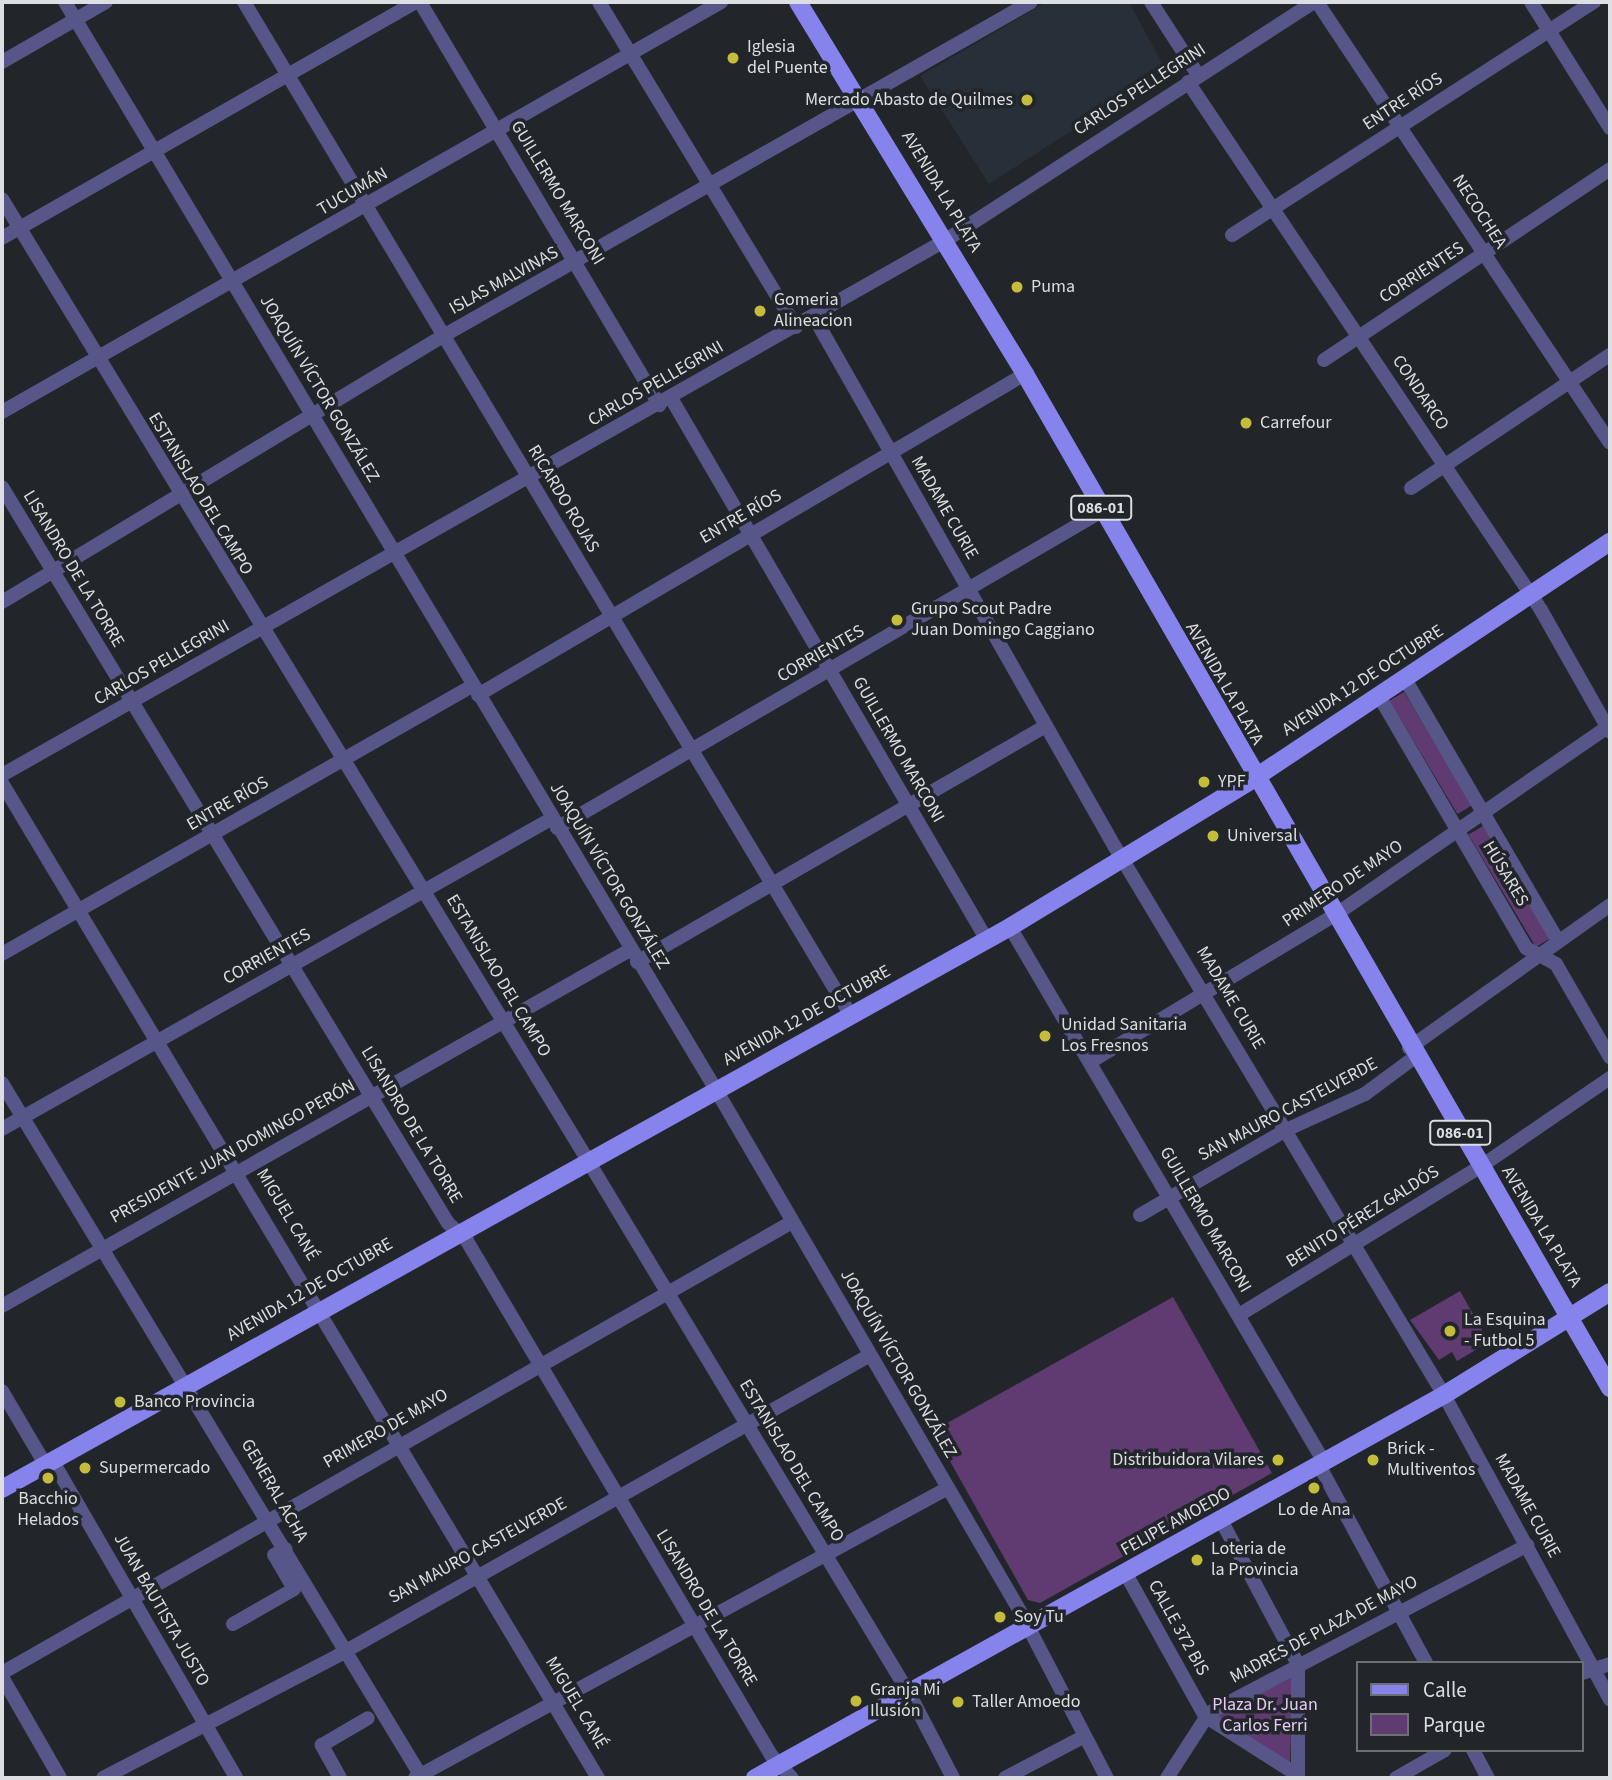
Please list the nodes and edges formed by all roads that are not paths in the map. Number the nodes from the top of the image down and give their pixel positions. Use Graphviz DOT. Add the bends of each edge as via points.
graph roads {
  1 [pos="65,2"];
  2 [pos="106,2"];
  3 [pos="244,2"];
  4 [pos="417,2"];
  5 [pos="599,2"];
  6 [pos="721,2"];
  7 [pos="798,2"];
  8 [pos="1031,2"];
  9 [pos="1151,2"];
  10 [pos="1316,2"];
  11 [pos="1531,2"];
  12 [pos="1594,2"];
  13 [pos="75,20"];
  14 [pos="1549,32"];
  15 [pos="630,54"];
  16 [pos="2,62"];
  17 [pos="288,75"];
  18 [pos="1193,78"];
  19 [pos="861,101"];
  20 [pos="1399,127"];
  21 [pos="1610,128"];
  22 [pos="497,130"];
  23 [pos="155,152"];
  24 [pos="1610,169"];
  25 [pos="709,185"];
  26 [pos="2,200"];
  27 [pos="366,207"];
  28 [pos="1273,209"];
  29 [pos="19,229"];
  30 [pos="1232,235"];
  31 [pos="2,238"];
  32 [pos="946,240"];
  33 [pos="1485,256"];
  34 [pos="575,263"];
  35 [pos="232,283"];
  36 [pos="814,317"];
  37 [pos="796,327"];
  38 [pos="443,336"];
  39 [pos="1359,337"];
  40 [pos="1610,355"];
  41 [pos="96,359"];
  42 [pos="1324,360"];
  43 [pos="1025,374"];
  44 [pos="1569,383"];
  45 [pos="665,402"];
  46 [pos="2,412"];
  47 [pos="312,415"];
  48 [pos="1610,443"];
  49 [pos="890,454"];
  50 [pos="1446,466"];
  51 [pos="527,479"];
  52 [pos="2,487"];
  53 [pos="1411,488"];
  54 [pos="180,499"];
  55 [pos="1102,511"];
  56 [pos="750,534"];
  57 [pos="1610,542"];
  58 [pos="394,555"];
  59 [pos="52,574"];
  60 [pos="969,589"];
  61 [pos="1531,595"];
  62 [pos="2,602"];
  63 [pos="611,616"];
  64 [pos="260,629"];
  65 [pos="830,672"];
  66 [pos="1405,679"];
  67 [pos="475,691"];
  68 [pos="1379,696"];
  69 [pos="130,704"];
  70 [pos="1046,726"];
  71 [pos="1609,728"];
  72 [pos="693,751"];
  73 [pos="342,760"];
  74 [pos="2,775"];
  75 [pos="1253,779"];
  76 [pos="2,783"];
  77 [pos="910,808"];
  78 [pos="1482,812"];
  79 [pos="554,823"];
  80 [pos="1457,830"];
  81 [pos="211,836"];
  82 [pos="1124,858"];
  83 [pos="772,885"];
  84 [pos="422,888"];
  85 [pos="1610,905"];
  86 [pos="77,911"];
  87 [pos="1335,915"];
  88 [pos="1010,927"];
  89 [pos="987,940"];
  90 [pos="1558,941"];
  91 [pos="2,954"];
  92 [pos="1541,954"];
  93 [pos="634,956"];
  94 [pos="292,967"];
  95 [pos="1205,994"];
  96 [pos="851,1016"];
  97 [pos="503,1020"];
  98 [pos="157,1040"];
  99 [pos="1412,1052"];
  100 [pos="1610,1057"];
  101 [pos="1090,1062"];
  102 [pos="1610,1078"];
  103 [pos="2,1083"];
  104 [pos="715,1088"];
  105 [pos="370,1096"];
  106 [pos="23,1118"];
  107 [pos="2,1129"];
  108 [pos="1286,1130"];
  109 [pos="587,1158"];
  110 [pos="1480,1167"];
  111 [pos="237,1171"];
  112 [pos="1169,1197"];
  113 [pos="1140,1214"];
  114 [pos="792,1222"];
  115 [pos="456,1231"];
  116 [pos="1354,1247"];
  117 [pos="103,1248"];
  118 [pos="1610,1292"];
  119 [pos="667,1293"];
  120 [pos="2,1306"];
  121 [pos="321,1308"];
  122 [pos="1239,1315"];
  123 [pos="1573,1321"];
  124 [pos="870,1355"];
  125 [pos="540,1363"];
  126 [pos="189,1383"];
  127 [pos="1610,1388"];
  128 [pos="2,1391"];
  129 [pos="1444,1395"];
  130 [pos="746,1424"];
  131 [pos="400,1442"];
  132 [pos="49,1462"];
  133 [pos="1322,1463"];
  134 [pos="948,1488"];
  135 [pos="2,1489"];
  136 [pos="617,1497"];
  137 [pos="268,1520"];
  138 [pos="1221,1520"];
  139 [pos="1527,1545"];
  140 [pos="286,1549"];
  141 [pos="826,1555"];
  142 [pos="477,1574"];
  143 [pos="1126,1574"];
  144 [pos="131,1598"];
  145 [pos="1398,1612"];
  146 [pos="233,1624"];
  147 [pos="1030,1628"];
  148 [pos="696,1630"];
  149 [pos="344,1649"];
  150 [pos="1425,1661"];
  151 [pos="1583,1661"];
  152 [pos="1298,1664"];
  153 [pos="1610,1664"];
  154 [pos="1588,1671"];
  155 [pos="2,1675"];
  156 [pos="910,1695"];
  157 [pos="1610,1700"];
  158 [pos="554,1705"];
  159 [pos="1205,1716"];
  160 [pos="368,1718"];
  161 [pos="205,1724"];
  162 [pos="1086,1736"];
  163 [pos="1442,1752"];
  164 [pos="1474,1752"];
  165 [pos="786,1772"];
  166 [pos="1297,1776"];
  167 [pos="419,1777"];
  168 [pos="60,1778"];
  169 [pos="103,1778"];
  170 [pos="236,1778"];
  171 [pos="341,1778"];
  172 [pos="598,1778"];
  173 [pos="755,1778"];
  174 [pos="953,1778"];
  175 [pos="1005,1778"];
  176 [pos="1107,1778"];
  177 [pos="1167,1778"];
  178 [pos="1396,1778"];
  179 [pos="1488,1778"];
  1 -- 13 [label="street, JOAQUÍN VÍCTOR GONZÁLEZ"];
  2 -- 13 [label="street"];
  3 -- 17 [label="street, RICARDO ROJAS"];
  4 -- 17 [label="street"];
  4 -- 22 [label="street, GUILLERMO MARCONI"];
  5 -- 15 [label="street"];
  6 -- 15 [label="street, TUCUMÁN"];
  7 -- 19 [label="main road, AVENIDA LA PLATA / 086-01"];
  8 -- 19 [label="street, ISLAS MALVINAS"];
  9 -- 18 [label="street, CONDARCO"];
  10 -- 18 [label="street, CARLOS PELLEGRINI"];
  10 -- 20 [label="street, NECOCHEA"];
  11 -- 14 [label="street"];
  12 -- 14 [label="street, ENTRE RÍOS"];
  13 -- 16 [label="street"];
  13 -- 23 [label="street, JOAQUÍN VÍCTOR GONZÁLEZ"];
  14 -- 20 [label="street, ENTRE RÍOS"];
  14 -- 21 [label="street"];
  15 -- 22 [label="street, TUCUMÁN"];
  15 -- 25 [label="street"];
  17 -- 23 [label="street"];
  17 -- 27 [label="street, RICARDO ROJAS"];
  18 -- 28 [label="street, CONDARCO"];
  18 -- 32 [label="street, CARLOS PELLEGRINI"];
  19 -- 25 [label="street, ISLAS MALVINAS"];
  19 -- 32 [label="main road, AVENIDA LA PLATA / 086-01"];
  20 -- 28 [label="street, ENTRE RÍOS"];
  20 -- 33 [label="street, NECOCHEA"];
  22 -- 27 [label="street, TUCUMÁN"];
  22 -- 34 [label="street, GUILLERMO MARCONI"];
  23 -- 29 [label="street"];
  23 -- 35 [label="street, JOAQUÍN VÍCTOR GONZÁLEZ"];
  24 -- 33 [label="street, CORRIENTES"];
  25 -- 34 [label="street, ISLAS MALVINAS"];
  25 -- 37 [label="street"];
  26 -- 29 [label="street, ESTANISLAO DEL CAMPO"];
  27 -- 35 [label="street, TUCUMÁN"];
  27 -- 38 [label="street, RICARDO ROJAS"];
  28 -- 30 [label="street, ENTRE RÍOS"];
  28 -- 39 [label="street, CONDARCO"];
  29 -- 31 [label="street"];
  29 -- 41 [label="street, ESTANISLAO DEL CAMPO"];
  32 -- 36 [label="street, CARLOS PELLEGRINI"];
  32 -- 43 [label="main road, AVENIDA LA PLATA / 086-01"];
  33 -- 39 [label="street, CORRIENTES"];
  33 -- 44 [label="street, NECOCHEA"];
  34 -- 38 [label="street, ISLAS MALVINAS"];
  34 -- 45 [label="street, GUILLERMO MARCONI"];
  35 -- 41 [label="street, TUCUMÁN"];
  35 -- 47 [label="street, JOAQUÍN VÍCTOR GONZÁLEZ"];
  36 -- 37 [label="street, CARLOS PELLEGRINI"];
  36 -- 49 [label="street, MADAME CURIE"];
  37 -- 45 [label="street, CARLOS PELLEGRINI"];
  38 -- 47 [label="street, ISLAS MALVINAS"];
  38 -- 51 [label="street, RICARDO ROJAS"];
  39 -- 42 [label="street, CORRIENTES"];
  39 -- 50 [label="street, CONDARCO"];
  40 -- 44 [label="street"];
  41 -- 46 [label="street, TUCUMÁN"];
  41 -- 54 [label="street, ESTANISLAO DEL CAMPO"];
  43 -- 49 [label="street, ENTRE RÍOS"];
  43 -- 55 [label="main road, AVENIDA LA PLATA / 086-01"];
  44 -- 48 [label="street, NECOCHEA"];
  44 -- 50 [label="street"];
  45 -- 51 [label="street, CARLOS PELLEGRINI"];
  45 -- 56 [label="street, GUILLERMO MARCONI"];
  47 -- 54 [label="street, ISLAS MALVINAS"];
  47 -- 58 [label="street, JOAQUÍN VÍCTOR GONZÁLEZ"];
  49 -- 56 [label="street, ENTRE RÍOS"];
  49 -- 60 [label="street, MADAME CURIE"];
  50 -- 53 [label="street"];
  50 -- 61 [label="street, CONDARCO"];
  51 -- 58 [label="street, CARLOS PELLEGRINI"];
  51 -- 63 [label="street, RICARDO ROJAS"];
  52 -- 59 [label="street, LISANDRO DE LA TORRE"];
  54 -- 59 [label="street, ISLAS MALVINAS"];
  54 -- 64 [label="street, ESTANISLAO DEL CAMPO"];
  55 -- 60 [label="street, CORRIENTES"];
  55 -- 75 [label="main road, AVENIDA LA PLATA / 086-01"];
  56 -- 63 [label="street, ENTRE RÍOS"];
  56 -- 65 [label="street, GUILLERMO MARCONI"];
  57 -- 61 [label="main road, AVENIDA 12 DE OCTUBRE"];
  58 -- 64 [label="street, CARLOS PELLEGRINI"];
  58 -- 67 [label="street, JOAQUÍN VÍCTOR GONZÁLEZ"];
  59 -- 62 [label="street, ISLAS MALVINAS"];
  59 -- 69 [label="street, LISANDRO DE LA TORRE"];
  60 -- 65 [label="street, CORRIENTES"];
  60 -- 70 [label="street, MADAME CURIE"];
  61 -- 66 [label="main road, AVENIDA 12 DE OCTUBRE"];
  61 -- 71 [label="street, CONDARCO"];
  63 -- 67 [label="street, ENTRE RÍOS"];
  63 -- 72 [label="street, RICARDO ROJAS"];
  64 -- 69 [label="street, CARLOS PELLEGRINI"];
  64 -- 73 [label="street, ESTANISLAO DEL CAMPO"];
  65 -- 72 [label="street, CORRIENTES"];
  65 -- 77 [label="street, GUILLERMO MARCONI"];
  66 -- 68 [label="main road, AVENIDA 12 DE OCTUBRE"];
  66 -- 78 [label="street, HÚSARES"];
  67 -- 73 [label="street, ENTRE RÍOS"];
  67 -- 79 [label="street, JOAQUÍN VÍCTOR GONZÁLEZ"];
  68 -- 75 [label="main road, AVENIDA 12 DE OCTUBRE"];
  68 -- 80 [label="street, HÚSARES"];
  69 -- 74 [label="street, CARLOS PELLEGRINI"];
  69 -- 81 [label="street, LISANDRO DE LA TORRE"];
  70 -- 77 [label="street, PRESIDENTE JUAN DOMINGO PERÓN"];
  70 -- 82 [label="street, MADAME CURIE"];
  71 -- 78 [label="street, PRIMERO DE MAYO"];
  72 -- 79 [label="street, CORRIENTES"];
  72 -- 83 [label="street, RICARDO ROJAS"];
  73 -- 81 [label="street, ENTRE RÍOS"];
  73 -- 84 [label="street, ESTANISLAO DEL CAMPO"];
  75 -- 82 [label="main road, AVENIDA 12 DE OCTUBRE"];
  75 -- 87 [label="main road, AVENIDA LA PLATA / 086-01"];
  76 -- 86 [label="street, MIGUEL CANÉ"];
  77 -- 83 [label="street, PRESIDENTE JUAN DOMINGO PERÓN"];
  77 -- 89 [label="street, GUILLERMO MARCONI"];
  78 -- 80 [label="street, PRIMERO DE MAYO"];
  78 -- 90 [label="street, HÚSARES"];
  79 -- 84 [label="street, CORRIENTES"];
  79 -- 93 [label="street, JOAQUÍN VÍCTOR GONZÁLEZ"];
  80 -- 87 [label="street, PRIMERO DE MAYO"];
  80 -- 92 [label="street, HÚSARES" via="1526,948"];
  81 -- 86 [label="street, ENTRE RÍOS"];
  81 -- 94 [label="street, LISANDRO DE LA TORRE"];
  82 -- 88 [label="main road, AVENIDA 12 DE OCTUBRE"];
  82 -- 95 [label="street, MADAME CURIE"];
  83 -- 93 [label="street, PRESIDENTE JUAN DOMINGO PERÓN"];
  83 -- 96 [label="street, RICARDO ROJAS"];
  84 -- 94 [label="street, CORRIENTES"];
  84 -- 97 [label="street, ESTANISLAO DEL CAMPO"];
  85 -- 90 [label="street, SAN MAURO CASTELVERDE"];
  86 -- 91 [label="street, ENTRE RÍOS"];
  86 -- 98 [label="street, MIGUEL CANÉ"];
  87 -- 95 [label="street, PRIMERO DE MAYO"];
  87 -- 99 [label="main road, AVENIDA LA PLATA / 086-01"];
  88 -- 89 [label="main road, AVENIDA 12 DE OCTUBRE"];
  88 -- 101 [label="street, GUILLERMO MARCONI"];
  89 -- 96 [label="main road, AVENIDA 12 DE OCTUBRE"];
  90 -- 92 [label="street, SAN MAURO CASTELVERDE"];
  92 -- 99 [label="street, SAN MAURO CASTELVERDE"];
  92 -- 100 [label="street, HÚSARES" via="1556,964"];
  93 -- 97 [label="street, PRESIDENTE JUAN DOMINGO PERÓN"];
  93 -- 104 [label="street, JOAQUÍN VÍCTOR GONZÁLEZ"];
  94 -- 98 [label="street, CORRIENTES"];
  94 -- 105 [label="street, LISANDRO DE LA TORRE"];
  95 -- 101 [label="street, PRIMERO DE MAYO"];
  95 -- 108 [label="street, MADAME CURIE"];
  96 -- 104 [label="main road, AVENIDA 12 DE OCTUBRE"];
  97 -- 105 [label="street, PRESIDENTE JUAN DOMINGO PERÓN"];
  97 -- 109 [label="street, ESTANISLAO DEL CAMPO"];
  98 -- 106 [label="street, CORRIENTES"];
  98 -- 111 [label="street, MIGUEL CANÉ"];
  99 -- 108 [label="street, SAN MAURO CASTELVERDE" via="1365,1094"];
  99 -- 110 [label="main road, AVENIDA LA PLATA / 086-01"];
  101 -- 112 [label="street, GUILLERMO MARCONI"];
  102 -- 110 [label="street, BENITO PÉREZ GALDÓS"];
  103 -- 106 [label="street, GENERAL ACHA"];
  104 -- 109 [label="main road, AVENIDA 12 DE OCTUBRE"];
  104 -- 114 [label="street, JOAQUÍN VÍCTOR GONZÁLEZ"];
  105 -- 111 [label="street, PRESIDENTE JUAN DOMINGO PERÓN"];
  105 -- 115 [label="street, LISANDRO DE LA TORRE"];
  106 -- 107 [label="street, CORRIENTES"];
  106 -- 117 [label="street, GENERAL ACHA"];
  108 -- 112 [label="street, SAN MAURO CASTELVERDE"];
  108 -- 116 [label="street, MADAME CURIE"];
  109 -- 115 [label="main road, AVENIDA 12 DE OCTUBRE"];
  109 -- 119 [label="street, ESTANISLAO DEL CAMPO"];
  110 -- 116 [label="street, BENITO PÉREZ GALDÓS"];
  110 -- 123 [label="main road, AVENIDA LA PLATA / 086-01"];
  111 -- 117 [label="street, PRESIDENTE JUAN DOMINGO PERÓN"];
  111 -- 121 [label="street, MIGUEL CANÉ"];
  112 -- 113 [label="street, SAN MAURO CASTELVERDE"];
  112 -- 122 [label="street, GUILLERMO MARCONI"];
  114 -- 119 [label="street, PRIMERO DE MAYO"];
  114 -- 124 [label="street, JOAQUÍN VÍCTOR GONZÁLEZ"];
  115 -- 121 [label="main road, AVENIDA 12 DE OCTUBRE"];
  115 -- 125 [label="street, LISANDRO DE LA TORRE"];
  116 -- 122 [label="street, BENITO PÉREZ GALDÓS"];
  116 -- 129 [label="street, MADAME CURIE"];
  117 -- 120 [label="street, PRESIDENTE JUAN DOMINGO PERÓN"];
  117 -- 126 [label="street, GENERAL ACHA"];
  118 -- 123 [label="main road, FELIPE AMOEDO"];
  119 -- 125 [label="street, PRIMERO DE MAYO"];
  119 -- 130 [label="street, ESTANISLAO DEL CAMPO"];
  121 -- 126 [label="main road, AVENIDA 12 DE OCTUBRE"];
  121 -- 131 [label="street, MIGUEL CANÉ"];
  122 -- 133 [label="street, GUILLERMO MARCONI"];
  123 -- 127 [label="main road, AVENIDA LA PLATA / 086-01"];
  123 -- 129 [label="main road, FELIPE AMOEDO"];
  124 -- 130 [label="street, SAN MAURO CASTELVERDE"];
  124 -- 134 [label="street, JOAQUÍN VÍCTOR GONZÁLEZ"];
  125 -- 131 [label="street, PRIMERO DE MAYO"];
  125 -- 136 [label="street, LISANDRO DE LA TORRE"];
  126 -- 132 [label="main road, AVENIDA 12 DE OCTUBRE"];
  126 -- 137 [label="street, GENERAL ACHA"];
  128 -- 132 [label="street, JUAN BAUTISTA JUSTO"];
  129 -- 133 [label="main road, FELIPE AMOEDO"];
  129 -- 139 [label="street, MADAME CURIE"];
  130 -- 136 [label="street, SAN MAURO CASTELVERDE"];
  130 -- 141 [label="street, ESTANISLAO DEL CAMPO"];
  131 -- 137 [label="street, PRIMERO DE MAYO"];
  131 -- 142 [label="street, MIGUEL CANÉ"];
  132 -- 135 [label="main road, AVENIDA 12 DE OCTUBRE"];
  132 -- 144 [label="street, JUAN BAUTISTA JUSTO"];
  133 -- 138 [label="main road, FELIPE AMOEDO"];
  133 -- 145 [label="street, GUILLERMO MARCONI"];
  134 -- 141 [label="street"];
  134 -- 147 [label="street, JOAQUÍN VÍCTOR GONZÁLEZ"];
  136 -- 142 [label="street, SAN MAURO CASTELVERDE"];
  136 -- 148 [label="street, LISANDRO DE LA TORRE"];
  137 -- 140 [label="street, GENERAL ACHA"];
  137 -- 144 [label="street, PRIMERO DE MAYO"];
  138 -- 143 [label="main road, FELIPE AMOEDO"];
  138 -- 152 [label="street"];
  139 -- 145 [label="street, MADRES DE PLAZA DE MAYO"];
  139 -- 151 [label="street, MADAME CURIE"];
  140 -- 146 [label="street" via="274,1555 294,1589"];
  140 -- 149 [label="street, GENERAL ACHA"];
  141 -- 148 [label="street"];
  141 -- 156 [label="street, ESTANISLAO DEL CAMPO"];
  142 -- 149 [label="street, SAN MAURO CASTELVERDE"];
  142 -- 158 [label="street, MIGUEL CANÉ"];
  143 -- 147 [label="main road, FELIPE AMOEDO"];
  143 -- 159 [label="street, CALLE 372 BIS"];
  144 -- 155 [label="street, PRIMERO DE MAYO"];
  144 -- 161 [label="street, JUAN BAUTISTA JUSTO"];
  145 -- 150 [label="street, GUILLERMO MARCONI"];
  145 -- 152 [label="street, MADRES DE PLAZA DE MAYO"];
  147 -- 156 [label="main road, FELIPE AMOEDO"];
  147 -- 162 [label="street, JOAQUÍN VÍCTOR GONZÁLEZ"];
  148 -- 158 [label="street"];
  148 -- 165 [label="street, LISANDRO DE LA TORRE"];
  149 -- 161 [label="street, SAN MAURO CASTELVERDE"];
  149 -- 167 [label="street, GENERAL ACHA"];
  152 -- 159 [label="street, MADRES DE PLAZA DE MAYO"];
  152 -- 166 [label="street"];
  153 -- 154 [label="street"];
  154 -- 157 [label="street, MADAME CURIE"];
  155 -- 168 [label="street"];
  156 -- 165 [label="main road, FELIPE AMOEDO"];
  156 -- 174 [label="street, ESTANISLAO DEL CAMPO"];
  158 -- 167 [label="street"];
  158 -- 172 [label="street, MIGUEL CANÉ"];
  159 -- 166 [label="street, CALLE 372 BIS"];
  159 -- 177 [label="street, MADRES DE PLAZA DE MAYO"];
  160 -- 171 [label="street" via="322,1745"];
  161 -- 169 [label="street, SAN MAURO CASTELVERDE"];
  161 -- 170 [label="street, JUAN BAUTISTA JUSTO"];
  162 -- 175 [label="street"];
  162 -- 176 [label="street, JOAQUÍN VÍCTOR GONZÁLEZ"];
  163 -- 178 [label="street"];
  164 -- 179 [label="street"];
  165 -- 173 [label="main road, FELIPE AMOEDO"];
}
